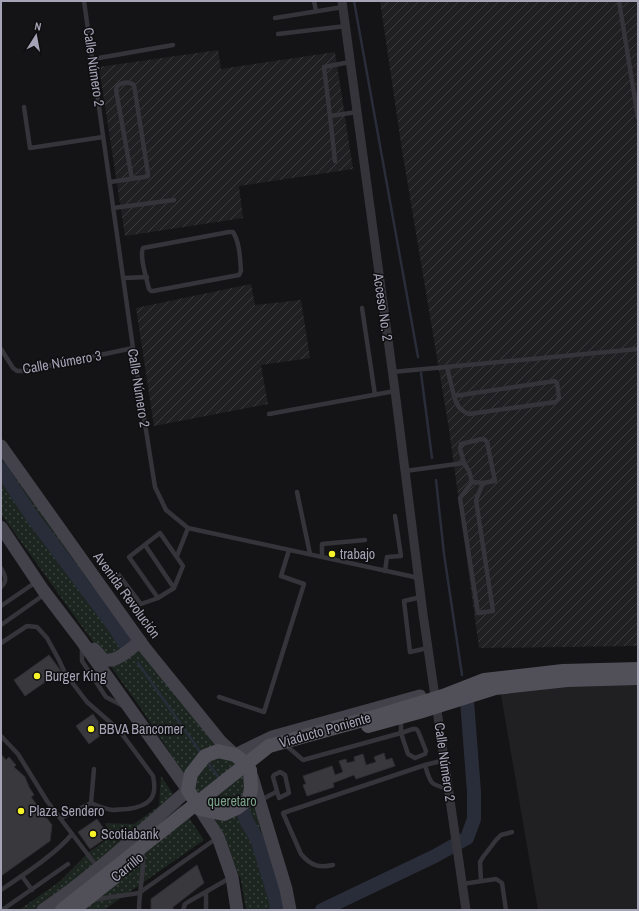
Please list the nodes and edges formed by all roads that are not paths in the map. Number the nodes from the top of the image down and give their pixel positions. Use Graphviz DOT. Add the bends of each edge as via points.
graph roads {
  1 [pos="84,1"];
  2 [pos="314,1"];
  3 [pos="619,1"];
  4 [pos="343,4"];
  5 [pos="316,11"];
  6 [pos="275,18"];
  7 [pos="346,26"];
  8 [pos="278,34"];
  9 [pos="173,45"];
  10 [pos="93,59"];
  11 [pos="350,62"];
  12 [pos="24,107"];
  13 [pos="357,112"];
  14 [pos="330,116"];
  15 [pos="638,118"];
  16 [pos="103,136"];
  17 [pos="335,161"];
  18 [pos="132,179"];
  19 [pos="110,182"];
  20 [pos="174,200"];
  21 [pos="113,208"];
  22 [pos="147,277"];
  23 [pos="124,278"];
  24 [pos="362,308"];
  25 [pos="133,348"];
  26 [pos="638,349"];
  27 [pos="1,350"];
  28 [pos="447,367"];
  29 [pos="392,372"];
  30 [pos="395,391"];
  31 [pos="375,395"];
  32 [pos="454,396"];
  33 [pos="269,414"];
  34 [pos="1,446"];
  35 [pos="464,463"];
  36 [pos="405,471"];
  37 [pos="472,482"];
  38 [pos="482,483"];
  39 [pos="297,492"];
  40 [pos="395,516"];
  41 [pos="1,527"];
  42 [pos="188,528"];
  43 [pos="365,540"];
  44 [pos="146,544"];
  45 [pos="288,550"];
  46 [pos="310,554"];
  47 [pos="177,556"];
  48 [pos="322,557"];
  49 [pos="1,568"];
  50 [pos="385,571"];
  51 [pos="119,575"];
  52 [pos="419,578"];
  53 [pos="37,581"];
  54 [pos="1,587"];
  55 [pos="174,588"];
  56 [pos="46,594"];
  57 [pos="421,597"];
  58 [pos="158,598"];
  59 [pos="1,606"];
  60 [pos="423,614"];
  61 [pos="67,622"];
  62 [pos="1,626"];
  63 [pos="1,643"];
  64 [pos="138,643"];
  65 [pos="428,648"];
  66 [pos="638,664"];
  67 [pos="638,669"];
  68 [pos="638,678"];
  69 [pos="438,696"];
  70 [pos="219,697"];
  71 [pos="402,717"];
  72 [pos="401,733"];
  73 [pos="1,736"];
  74 [pos="288,747"];
  75 [pos="236,755"];
  76 [pos="445,760"];
  77 [pos="425,765"];
  78 [pos="94,769"];
  79 [pos="250,770"];
  80 [pos="449,789"];
  81 [pos="188,790"];
  82 [pos="276,792"];
  83 [pos="260,800"];
  84 [pos="92,803"];
  85 [pos="200,809"];
  86 [pos="61,818"];
  87 [pos="512,832"];
  88 [pos="72,834"];
  89 [pos="218,837"];
  90 [pos="143,854"];
  91 [pos="68,864"];
  92 [pos="334,866"];
  93 [pos="98,868"];
  94 [pos="22,876"];
  95 [pos="232,877"];
  96 [pos="110,881"];
  97 [pos="481,881"];
  98 [pos="462,884"];
  99 [pos="1,890"];
  100 [pos="32,890"];
  101 [pos="206,892"];
  102 [pos="139,894"];
  103 [pos="85,901"];
  104 [pos="2,910"];
  105 [pos="43,910"];
  106 [pos="62,910"];
  107 [pos="73,910"];
  108 [pos="139,910"];
  109 [pos="183,910"];
  110 [pos="206,910"];
  111 [pos="238,910"];
  112 [pos="290,910"];
  113 [pos="466,910"];
  114 [pos="506,910"];
  1 -- 10 [label="lane, Calle Número 2"];
  2 -- 5 [label="lane"];
  3 -- 15 [label="lane"];
  4 -- 5 [label="lane"];
  4 -- 7 [label="street, Acceso No. 2"];
  5 -- 6 [label="lane"];
  7 -- 8 [label="lane"];
  7 -- 11 [label="street, Acceso No. 2"];
  9 -- 10 [label="lane"];
  10 -- 16 [label="lane, Calle Número 2"];
  11 -- 13 [label="street, Acceso No. 2"];
  11 -- 14 [label="lane" via="324,67"];
  12 -- 16 [label="lane" via="30,148"];
  13 -- 14 [label="lane"];
  13 -- 29 [label="street, Acceso No. 2"];
  14 -- 17 [label="lane"];
  16 -- 19 [label="lane, Calle Número 2"];
  18 -- 18 [label="lane" via="116,90 117,86 128,82 134,85 148,172 146,177"];
  18 -- 19 [label="lane"];
  19 -- 21 [label="lane, Calle Número 2"];
  20 -- 21 [label="lane"];
  21 -- 23 [label="lane, Calle Número 2"];
  22 -- 22 [label="lane" via="149,289 154,291 239,275 240,259 234,235 229,232 143,248 142,256"];
  22 -- 23 [label="lane"];
  23 -- 25 [label="lane, Calle Número 2"];
  24 -- 31 [label="lane"];
  25 -- 27 [label="lane, Calle Número 3" via="24,371 13,368"];
  25 -- 42 [label="lane, Calle Número 2" via="155,487 166,510"];
  26 -- 28 [label="lane"];
  28 -- 29 [label="lane"];
  28 -- 32 [label="lane"];
  29 -- 30 [label="street, Acceso No. 2"];
  30 -- 31 [label="lane"];
  30 -- 36 [label="street, Acceso No. 2"];
  31 -- 33 [label="lane"];
  32 -- 32 [label="lane" via="460,409 469,414 556,402 559,398 555,381"];
  34 -- 64 [label="main road, Avenida Revolución"];
  35 -- 36 [label="lane"];
  35 -- 37 [label="lane"];
  35 -- 38 [label="lane" via="461,444 485,440 487,442 494,481"];
  36 -- 52 [label="street, Acceso No. 2"];
  37 -- 38 [label="lane"];
  37 -- 38 [label="lane" via="460,498 478,613 493,611 476,500"];
  39 -- 46 [label="lane"];
  40 -- 50 [label="lane" via="401,556 387,557"];
  41 -- 53 [label="main road"];
  42 -- 45 [label="lane, Calle Número 2"];
  42 -- 47 [label="lane"];
  43 -- 48 [label="lane" via="322,544"];
  44 -- 47 [label="lane" via="160,533"];
  44 -- 55 [label="lane"];
  44 -- 58 [label="lane" via="129,557"];
  45 -- 46 [label="lane, Calle Número 2"];
  45 -- 70 [label="lane" via="281,576 304,584 264,712"];
  46 -- 48 [label="lane, Calle Número 2"];
  47 -- 55 [label="lane" via="183,566"];
  48 -- 50 [label="lane, Calle Número 2"];
  49 -- 54 [label="lane" via="5,581"];
  50 -- 52 [label="lane, Calle Número 2"];
  51 -- 58 [label="lane" via="141,604"];
  52 -- 57 [label="street, Acceso No. 2"];
  53 -- 56 [label="main road"];
  53 -- 59 [label="lane"];
  55 -- 58 [label="lane"];
  56 -- 61 [label="main road"];
  56 -- 62 [label="lane"];
  57 -- 60 [label="street, Acceso No. 2"];
  57 -- 65 [label="lane" via="404,601 410,652"];
  60 -- 65 [label="street, Calle Número 2"];
  61 -- 64 [label="main road" via="78,626 102,658 108,660 119,657"];
  61 -- 81 [label="main road"];
  63 -- 84 [label="lane" via="27,626 37,627 47,638 74,685 88,702 120,730 153,776 153,797 138,807 112,810"];
  64 -- 75 [label="main road, Avenida Revolución" via="221,742"];
  65 -- 69 [label="street, Calle Número 2"];
  66 -- 69 [label="main road" via="534,669 477,679"];
  67 -- 106 [label="main road, Viaducto Poniente, bridge" via="563,671 484,680 443,696 269,746"];
  68 -- 69 [label="main road" via="567,680"];
  69 -- 71 [label="main road"];
  69 -- 75 [label="main road" via="272,737"];
  69 -- 76 [label="street, Calle Número 2"];
  71 -- 72 [label="lane"];
  71 -- 74 [label="main road"];
  72 -- 72 [label="lane" via="408,754 415,758 425,754 425,748 416,729"];
  72 -- 74 [label="lane" via="303,760"];
  73 -- 86 [label="lane" via="18,754 47,801"];
  74 -- 79 [label="main road" via="264,757"];
  75 -- 79 [label="main road"];
  75 -- 81 [label="main road" via="220,751 205,756 191,774"];
  76 -- 77 [label="lane"];
  76 -- 80 [label="street, Calle Número 2"];
  77 -- 80 [label="lane" via="430,781 434,785"];
  77 -- 92 [label="lane" via="283,813 301,854 317,866"];
  78 -- 84 [label="lane"];
  79 -- 83 [label="main road"];
  79 -- 85 [label="main road" via="249,799 224,814"];
  80 -- 98 [label="street, Calle Número 2"];
  81 -- 85 [label="main road"];
  81 -- 93 [label="main road"];
  82 -- 82 [label="lane" via="273,779 274,775 280,772 283,773 289,793 279,798"];
  82 -- 83 [label="lane"];
  83 -- 112 [label="main road"];
  84 -- 86 [label="lane"];
  85 -- 89 [label="main road"];
  85 -- 90 [label="main road, Carrillo"];
  86 -- 88 [label="lane"];
  87 -- 97 [label="lane" via="501,835 483,857 480,862"];
  88 -- 93 [label="lane"];
  88 -- 94 [label="lane" via="66,842"];
  89 -- 95 [label="main road"];
  89 -- 102 [label="lane"];
  90 -- 96 [label="main road, Carrillo"];
  90 -- 102 [label="lane"];
  91 -- 100 [label="lane"];
  93 -- 96 [label="lane"];
  93 -- 105 [label="main road" via="68,894"];
  94 -- 99 [label="lane"];
  94 -- 100 [label="lane"];
  95 -- 101 [label="lane"];
  95 -- 111 [label="main road"];
  96 -- 103 [label="main road, Carrillo"];
  97 -- 98 [label="lane"];
  97 -- 114 [label="lane" via="496,879 502,883"];
  98 -- 113 [label="street, Calle Número 2"];
  100 -- 104 [label="lane"];
  101 -- 109 [label="lane" via="185,904"];
  101 -- 110 [label="lane"];
  102 -- 103 [label="lane"];
  102 -- 108 [label="lane"];
  103 -- 107 [label="main road, Carrillo"];
}
